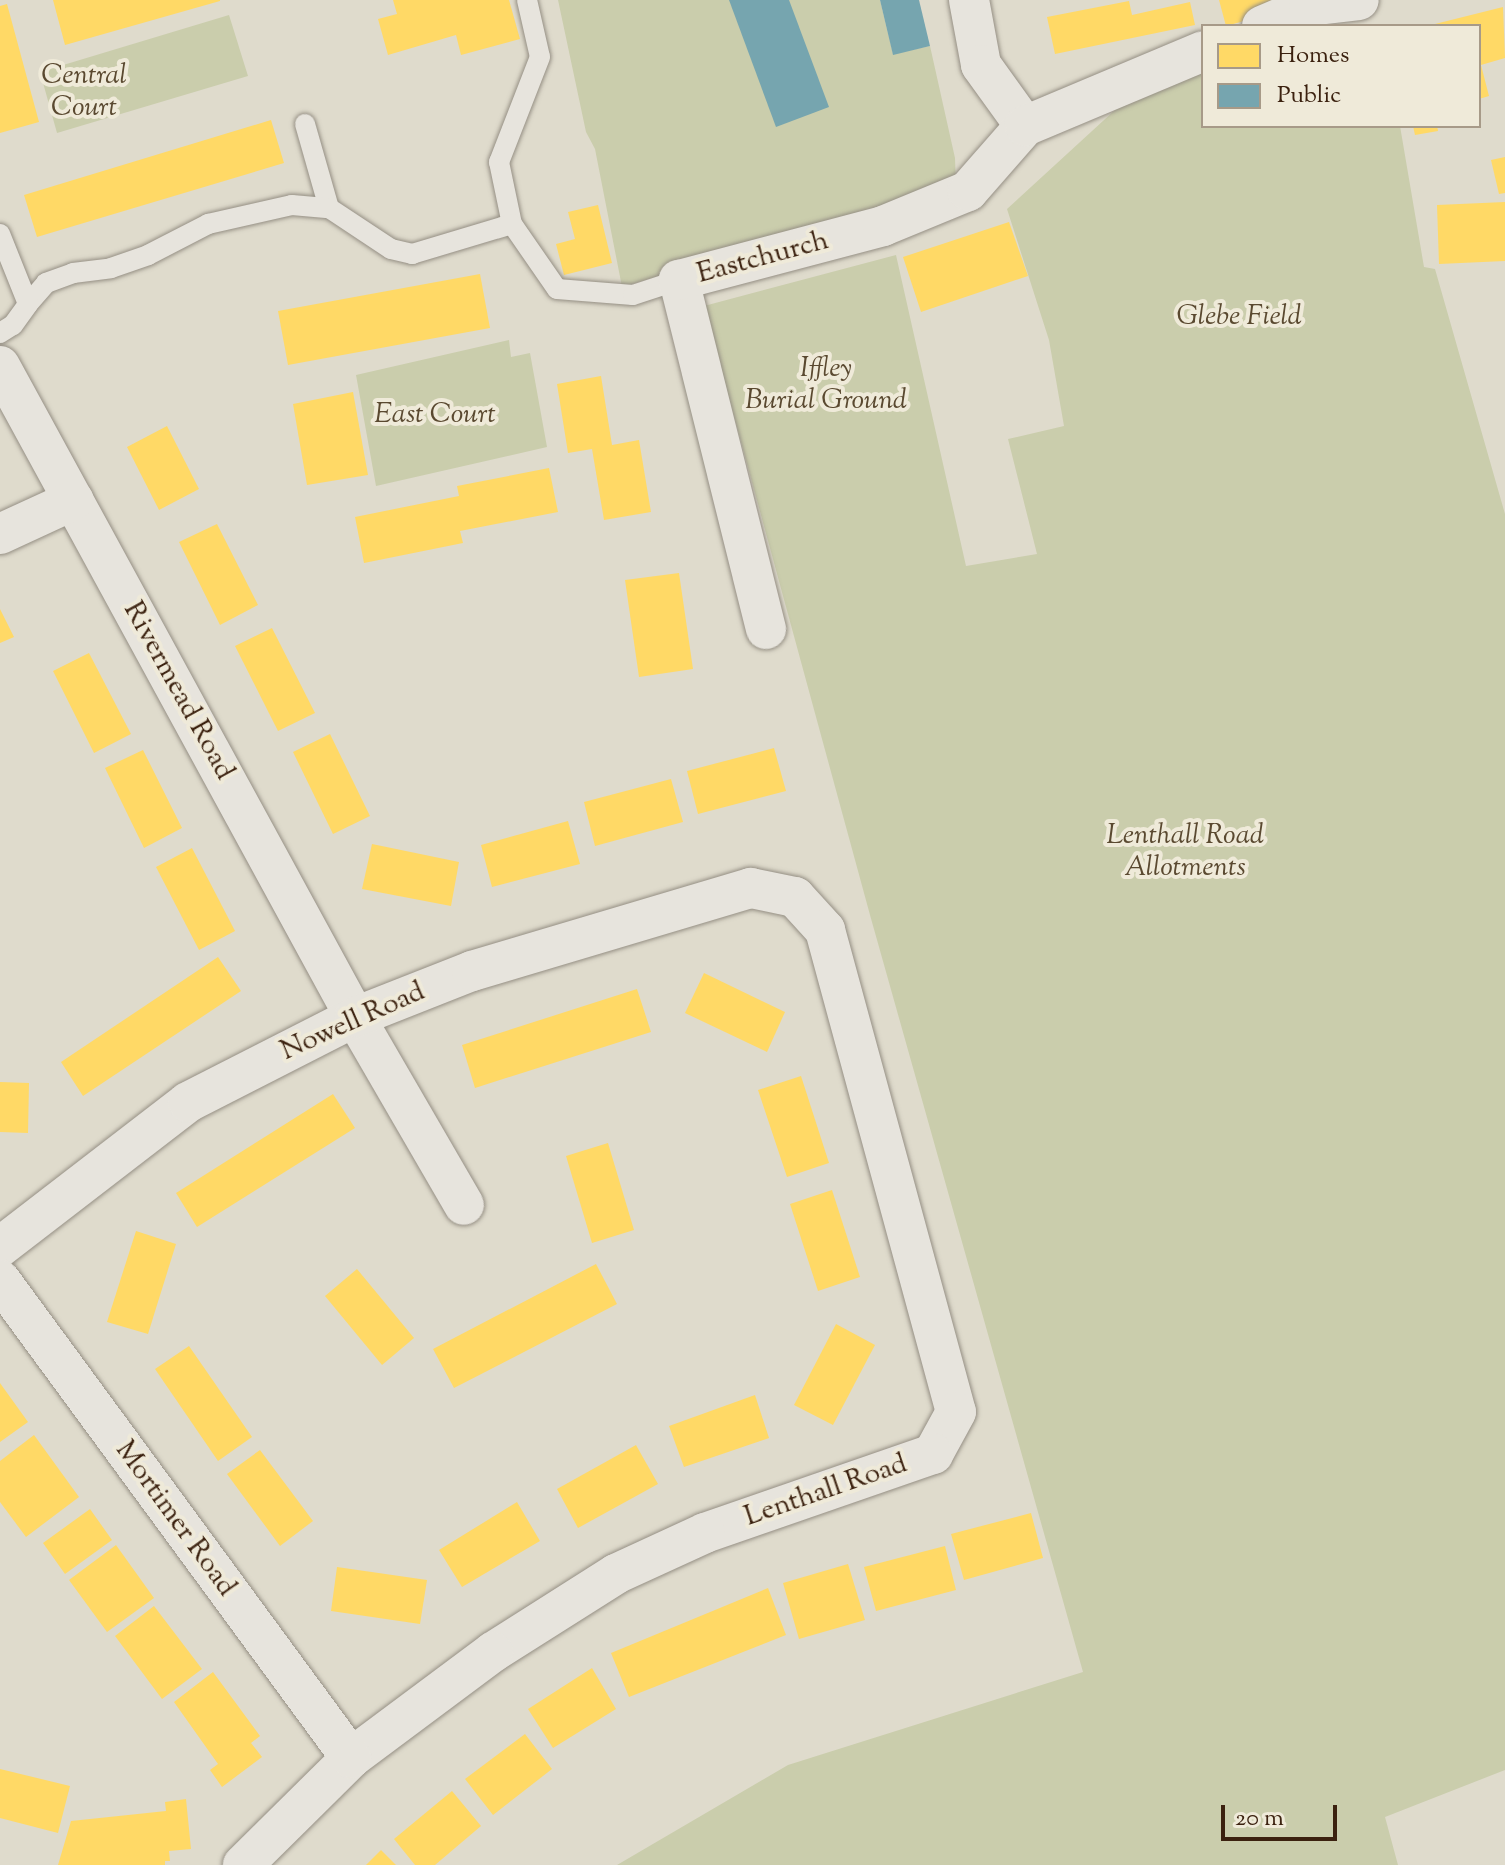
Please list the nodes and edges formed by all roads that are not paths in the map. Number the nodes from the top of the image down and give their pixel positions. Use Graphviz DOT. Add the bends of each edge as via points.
graph roads {
  1 [pos="527,0"];
  2 [pos="969,0"];
  3 [pos="1359,0"];
  4 [pos="1267,24"];
  5 [pos="1201,52"];
  6 [pos="305,124"];
  7 [pos="1025,126"];
  8 [pos="329,208"];
  9 [pos="512,224"];
  10 [pos="0,234"];
  11 [pos="679,280"];
  12 [pos="28,304"];
  13 [pos="0,333"];
  14 [pos="0,366"];
  15 [pos="74,500"];
  16 [pos="0,534"];
  17 [pos="766,629"];
  18 [pos="751,888"];
  19 [pos="355,1017"];
  20 [pos="464,1205"];
  21 [pos="0,1247"];
  22 [pos="0,1280"];
  23 [pos="351,1758"];
  24 [pos="243,1865"];
  1 -- 9 [label="lane" via="540,57 499,162"];
  2 -- 7 [label="street" via="981,65"];
  3 -- 4 [label="street" via="1309,6"];
  5 -- 7 [label="street"];
  6 -- 8 [label="lane"];
  7 -- 11 [label="street, Eastchurch" via="968,191 883,226"];
  8 -- 9 [label="lane" via="391,249 412,254"];
  8 -- 12 [label="lane" via="292,205 208,224 148,255 46,283"];
  9 -- 11 [label="lane" via="557,289 633,295"];
  10 -- 12 [label="lane"];
  11 -- 17 [label="street, Eastchurch"];
  12 -- 13 [label="lane"];
  14 -- 15 [label="street, Rivermead Road"];
  15 -- 16 [label="street"];
  15 -- 19 [label="street, Rivermead Road"];
  18 -- 19 [label="street, Nowell Road" via="472,971"];
  18 -- 23 [label="street, Lenthall Road" via="795,897 825,930 956,1412 933,1454 705,1533 616,1574 493,1652"];
  19 -- 20 [label="street, Rivermead Road"];
  19 -- 21 [label="street, Nowell Road" via="188,1102"];
  22 -- 23 [label="street, Mortimer Road"];
  23 -- 24 [label="street, Lenthall Road"];
}
